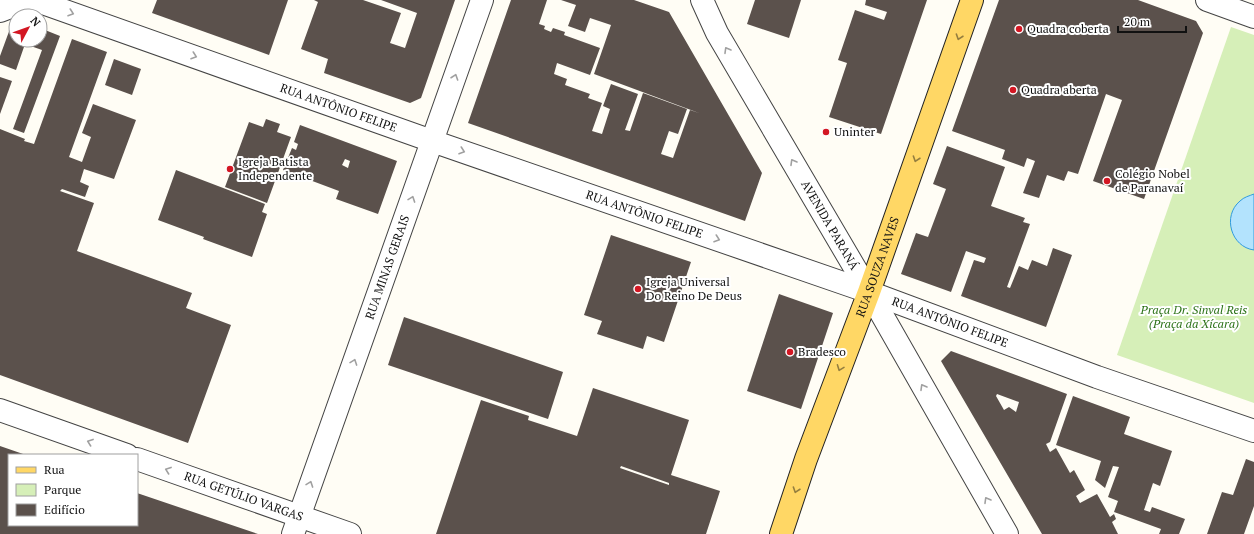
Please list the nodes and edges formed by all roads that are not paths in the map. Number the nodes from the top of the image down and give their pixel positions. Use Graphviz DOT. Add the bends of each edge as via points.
graph roads {
  1 [pos="24,0"];
  2 [pos="34,0"];
  3 [pos="482,0"];
  4 [pos="702,0"];
  5 [pos="972,0"];
  6 [pos="1207,0"];
  7 [pos="0,11"];
  8 [pos="1254,17"];
  9 [pos="432,141"];
  10 [pos="869,292"];
  11 [pos="0,410"];
  12 [pos="1254,431"];
  13 [pos="124,454"];
  14 [pos="138,459"];
  15 [pos="296,525"];
  16 [pos="350,534"];
  17 [pos="781,534"];
  18 [pos="1007,534"];
  1 -- 7 [label="street"];
  2 -- 9 [label="street, RUA ANTÔNIO FELIPE, one-way"];
  9 -- 3 [label="street, RUA MINAS GERAIS, one-way"];
  10 -- 4 [label="street, AVENIDA PARANÁ, one-way" via="717,33"];
  5 -- 10 [label="main road, RUA SOUZA NAVES, one-way"];
  6 -- 8 [label="street"];
  9 -- 10 [label="street, RUA ANTÔNIO FELIPE, one-way"];
  15 -- 9 [label="street, RUA MINAS GERAIS, one-way"];
  10 -- 12 [label="street, RUA ANTÔNIO FELIPE" via="1097,377"];
  10 -- 17 [label="main road, RUA SOUZA NAVES, one-way" via="806,459"];
  18 -- 10 [label="street, AVENIDA PARANÁ, one-way"];
  13 -- 11 [label="street, one-way"];
  15 -- 14 [label="street, RUA GETÚLIO VARGAS, one-way"];
  15 -- 16 [label="street, RUA GETÚLIO VARGAS"];
}
